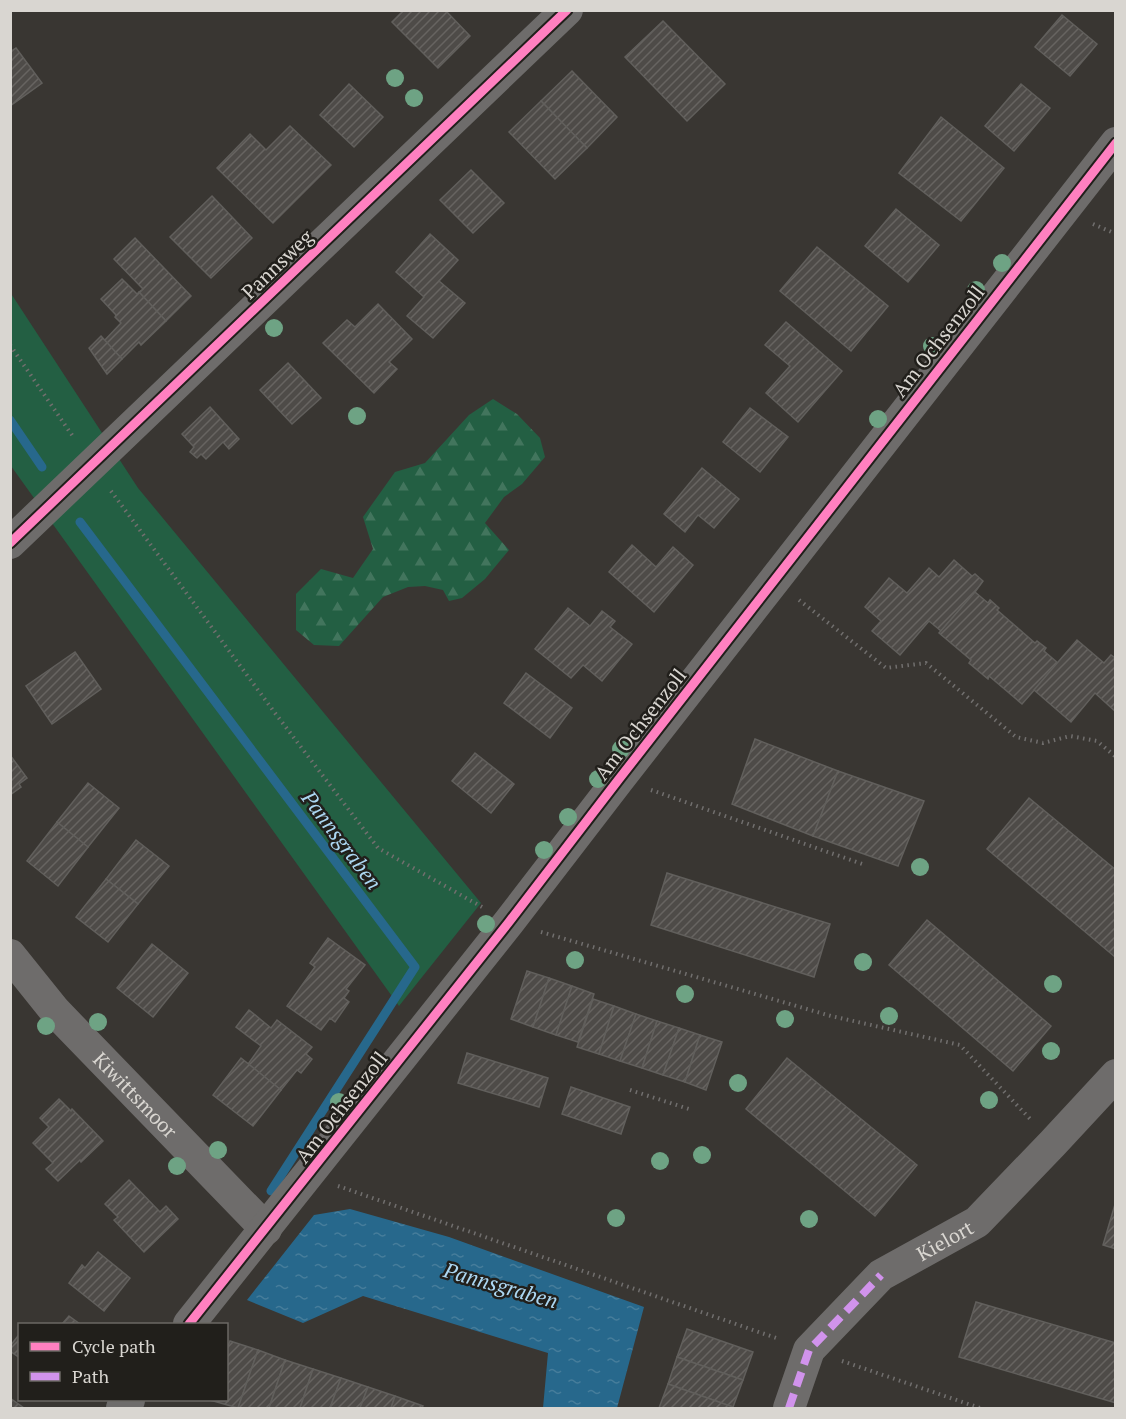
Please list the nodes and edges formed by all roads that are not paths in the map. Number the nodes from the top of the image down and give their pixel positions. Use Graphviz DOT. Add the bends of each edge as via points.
graph roads {
  1 [pos="567,10"];
  2 [pos="1116,143"];
  3 [pos="10,543"];
  4 [pos="10,955"];
  5 [pos="1116,1075"];
  6 [pos="266,1229"];
  7 [pos="190,1323"];
  8 [pos="789,1408"];
  1 -- 3 [label="street, Pannsweg"];
  2 -- 6 [label="street, Am Ochsenzoll"];
  4 -- 6 [label="street, Kiwittsmoor" via="55,1011"];
  5 -- 8 [label="street, Kielort" via="977,1222 881,1275 809,1350"];
  6 -- 7 [label="street, Am Ochsenzoll"];
}
